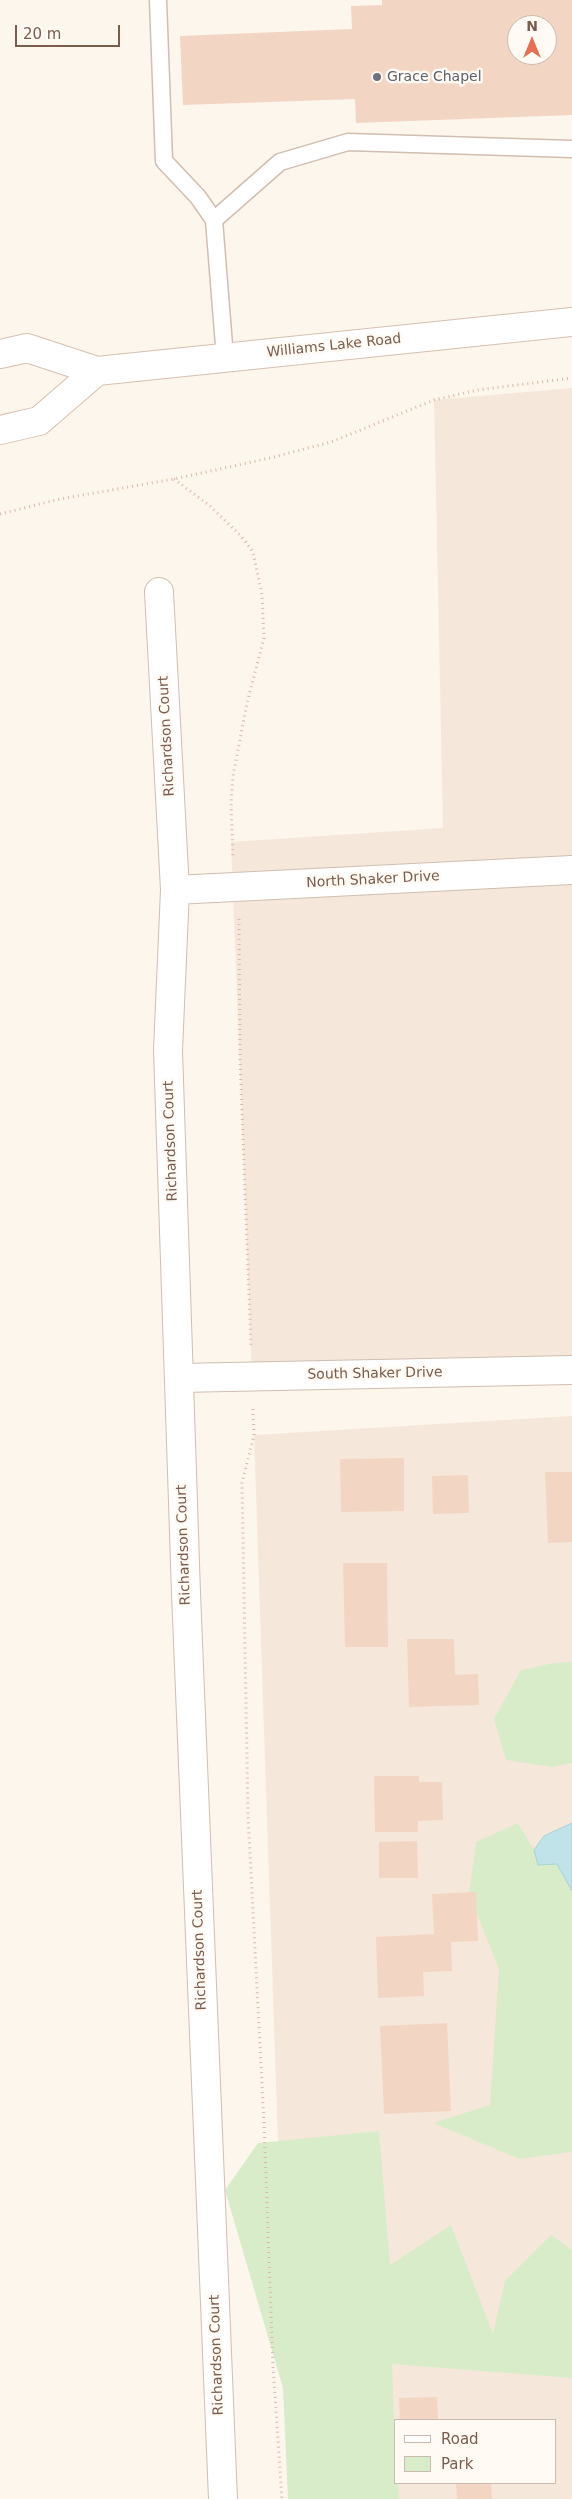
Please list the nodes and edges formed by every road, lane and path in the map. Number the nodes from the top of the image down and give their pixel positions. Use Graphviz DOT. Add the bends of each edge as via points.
graph roads {
  1 [pos="158,0"];
  2 [pos="572,149"];
  3 [pos="214,220"];
  4 [pos="572,322"];
  5 [pos="0,354"];
  6 [pos="226,358"];
  7 [pos="97,371"];
  8 [pos="572,378"];
  9 [pos="0,430"];
  10 [pos="174,479"];
  11 [pos="0,514"];
  12 [pos="160,592"];
  13 [pos="572,870"];
  14 [pos="236,887"];
  15 [pos="175,890"];
  16 [pos="572,1370"];
  17 [pos="252,1376"];
  18 [pos="179,1378"];
  19 [pos="223,2499"];
  20 [pos="282,2499"];
  1 -- 3 [label="lane" via="164,161 198,197"];
  2 -- 3 [label="lane" via="348,142 280,162"];
  3 -- 6 [label="lane"];
  4 -- 6 [label="street, Williams Lake Road"];
  5 -- 7 [label="street, Williams Lake Road" via="27,348"];
  6 -- 7 [label="street, Williams Lake Road"];
  7 -- 9 [label="street" via="39,421"];
  8 -- 10 [label="path" via="478,390 434,400 331,442"];
  10 -- 11 [label="path" via="60,499"];
  10 -- 14 [label="path" via="210,506 241,536 252,552 262,595 264,638 233,776 231,842"];
  12 -- 15 [label="street, Richardson Court"];
  13 -- 14 [label="street, North Shaker Drive"];
  14 -- 15 [label="street, North Shaker Drive"];
  14 -- 17 [label="path"];
  15 -- 18 [label="street, Richardson Court" via="168,1050"];
  16 -- 17 [label="street, South Shaker Drive"];
  17 -- 18 [label="street, South Shaker Drive"];
  17 -- 20 [label="path" via="254,1435 242,1484 248,1815"];
  18 -- 19 [label="street, Richardson Court"];
}
